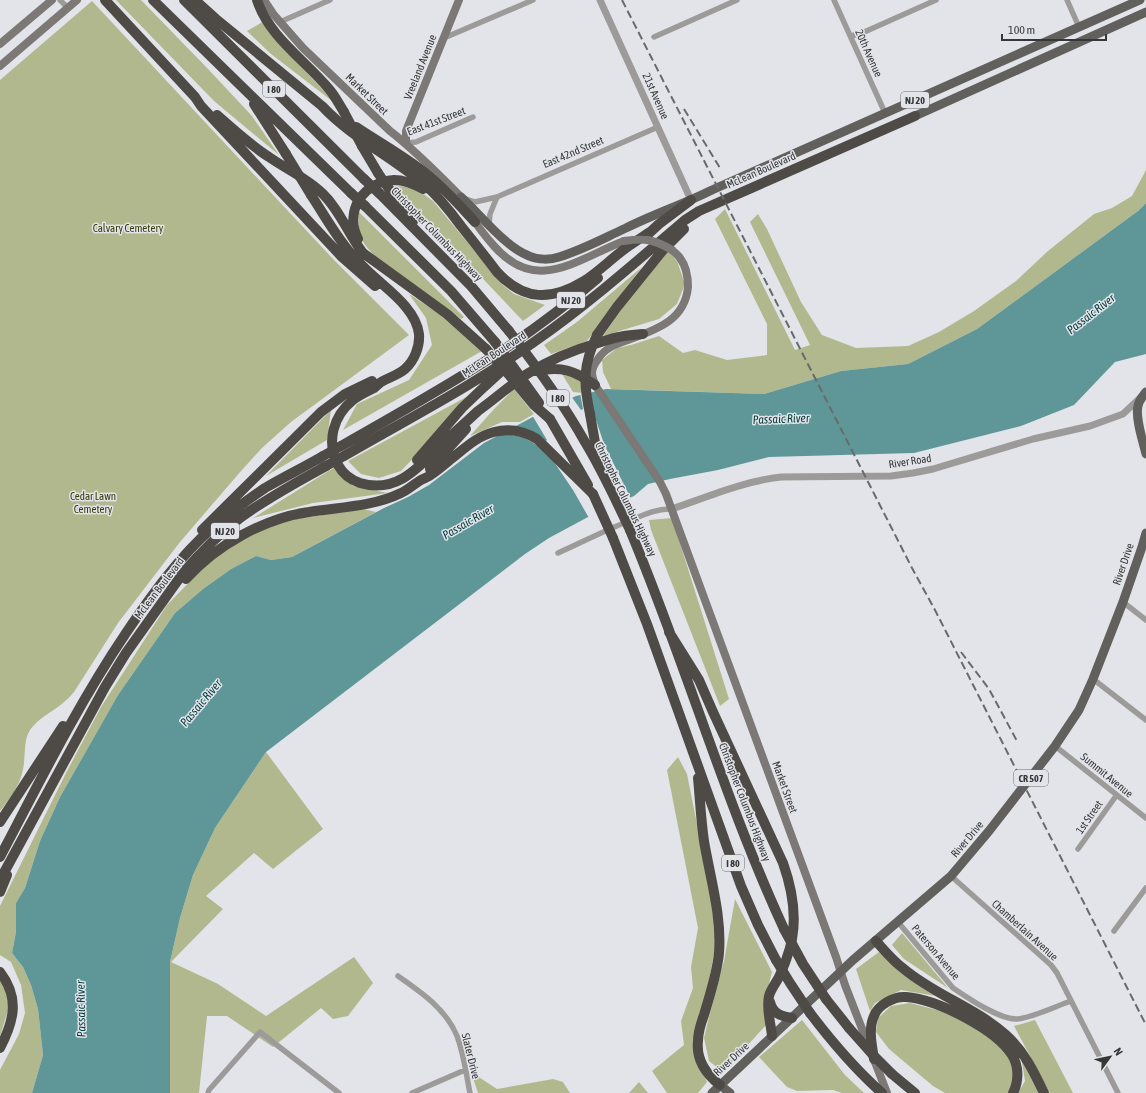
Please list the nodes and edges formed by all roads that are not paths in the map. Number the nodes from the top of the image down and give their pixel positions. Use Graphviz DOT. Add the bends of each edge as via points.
graph roads {
  1 [pos="52,0"];
  2 [pos="60,0"];
  3 [pos="77,0"];
  4 [pos="105,0"];
  5 [pos="153,0"];
  6 [pos="184,0"];
  7 [pos="195,0"];
  8 [pos="257,0"];
  9 [pos="264,0"];
  10 [pos="330,0"];
  11 [pos="459,0"];
  12 [pos="533,0"];
  13 [pos="600,0"];
  14 [pos="737,0"];
  15 [pos="834,0"];
  16 [pos="936,0"];
  17 [pos="1067,0"];
  18 [pos="1140,0"];
  19 [pos="68,8"];
  20 [pos="1146,12"];
  21 [pos="280,22"];
  22 [pos="1079,27"];
  23 [pos="850,36"];
  24 [pos="654,37"];
  25 [pos="444,38"];
  26 [pos="0,44"];
  27 [pos="0,66"];
  28 [pos="244,89"];
  29 [pos="195,97"];
  30 [pos="322,106"];
  31 [pos="886,113"];
  32 [pos="914,116"];
  33 [pos="473,118"];
  34 [pos="658,127"];
  35 [pos="406,144"];
  36 [pos="461,197"];
  37 [pos="497,197"];
  38 [pos="438,199"];
  39 [pos="692,200"];
  40 [pos="715,204"];
  41 [pos="475,222"];
  42 [pos="489,225"];
  43 [pos="650,232"];
  44 [pos="442,256"];
  45 [pos="370,258"];
  46 [pos="414,319"];
  47 [pos="644,334"];
  48 [pos="533,343"];
  49 [pos="528,373"];
  50 [pos="382,381"];
  51 [pos="595,385"];
  52 [pos="1144,394"];
  53 [pos="489,403"];
  54 [pos="550,419"];
  55 [pos="1146,454"];
  56 [pos="325,461"];
  57 [pos="600,469"];
  58 [pos="401,478"];
  59 [pos="421,480"];
  60 [pos="592,494"];
  61 [pos="672,509"];
  62 [pos="1146,533"];
  63 [pos="558,553"];
  64 [pos="157,589"];
  65 [pos="1123,602"];
  66 [pos="1146,620"];
  67 [pos="148,622"];
  68 [pos="669,632"];
  69 [pos="112,653"];
  70 [pos="1093,679"];
  71 [pos="1146,720"];
  72 [pos="1055,746"];
  73 [pos="697,762"];
  74 [pos="1116,796"];
  75 [pos="1146,818"];
  76 [pos="32,820"];
  77 [pos="0,822"];
  78 [pos="1078,849"];
  79 [pos="0,857"];
  80 [pos="951,876"];
  81 [pos="0,880"];
  82 [pos="1146,888"];
  83 [pos="0,892"];
  84 [pos="898,922"];
  85 [pos="1114,931"];
  86 [pos="876,941"];
  87 [pos="0,972"];
  88 [pos="840,972"];
  89 [pos="398,976"];
  90 [pos="769,996"];
  91 [pos="1071,1001"];
  92 [pos="792,1018"];
  93 [pos="772,1036"];
  94 [pos="0,1048"];
  95 [pos="874,1059"];
  96 [pos="465,1070"];
  97 [pos="720,1085"];
  98 [pos="208,1093"];
  99 [pos="339,1093"];
  100 [pos="412,1093"];
  101 [pos="470,1093"];
  102 [pos="712,1093"];
  103 [pos="730,1093"];
  104 [pos="882,1093"];
  105 [pos="886,1093"];
  106 [pos="915,1093"];
  107 [pos="1014,1093"];
  108 [pos="1044,1093"];
  109 [pos="1118,1093"];
  1 -- 26 [label="main road"];
  2 -- 19 [label="street"];
  3 -- 19 [label="main road"];
  4 -- 29 [label="highway"];
  5 -- 28 [label="highway, I 80"];
  6 -- 44 [label="highway, Christopher Columbus Highway / I 80, bridge"];
  7 -- 30 [label="highway"];
  8 -- 44 [label="highway, bridge" via="279,37 329,88 378,173"];
  9 -- 21 [label="main road, Market Street"];
  10 -- 21 [label="street"];
  11 -- 25 [label="main road, Vreeland Avenue"];
  12 -- 25 [label="street"];
  13 -- 34 [label="street, 21st Avenue"];
  14 -- 24 [label="street"];
  15 -- 23 [label="street, 20th Avenue"];
  16 -- 23 [label="street"];
  17 -- 22 [label="street"];
  18 -- 22 [label="main road, McLean Boulevard / NJ 20"];
  19 -- 27 [label="main road"];
  20 -- 32 [label="main road, McLean Boulevard / NJ 20"];
  21 -- 35 [label="main road, Market Street" via="303,48"];
  22 -- 31 [label="main road, McLean Boulevard / NJ 20"];
  23 -- 31 [label="street, 20th Avenue"];
  25 -- 35 [label="main road, Vreeland Avenue" via="406,132"];
  28 -- 46 [label="highway, bridge" via="339,238 371,274 400,300"];
  28 -- 54 [label="highway, I 80, bridge" via="468,310 519,373"];
  29 -- 45 [label="highway" via="259,150 321,192 330,201 357,246"];
  29 -- 46 [label="highway" via="342,257"];
  30 -- 38 [label="highway" via="330,115 426,186"];
  30 -- 41 [label="highway" via="416,166 440,185"];
  31 -- 39 [label="main road, McLean Boulevard / NJ 20"];
  32 -- 40 [label="highway, McLean Boulevard / NJ 20"];
  33 -- 35 [label="street, East 41st Street"];
  34 -- 37 [label="street, East 42nd Street"];
  34 -- 39 [label="street, 21st Avenue"];
  35 -- 36 [label="main road, Market Street"];
  36 -- 37 [label="street, East 42nd Street" via="475,202"];
  36 -- 41 [label="main road, Market Street"];
  36 -- 42 [label="main road"];
  37 -- 42 [label="street" via="490,214"];
  38 -- 43 [label="highway" via="505,281 527,293 539,295 549,295 572,288"];
  38 -- 45 [label="highway" via="406,181 384,182 369,189 354,210 354,226 357,238"];
  39 -- 42 [label="main road" via="552,259 538,259 518,251"];
  39 -- 43 [label="highway, McLean Boulevard / NJ 20"];
  40 -- 48 [label="highway, McLean Boulevard / NJ 20" via="685,220 600,292"];
  40 -- 57 [label="highway, bridge" via="695,218 664,250 617,307 597,335 590,350 586,365 586,397"];
  41 -- 47 [label="main road, Market Street, bridge" via="507,259 518,266 542,272 568,266 624,242 638,239 650,240 672,250 680,258 686,271 687,295 676,316"];
  43 -- 56 [label="highway, McLean Boulevard / NJ 20, bridge" via="581,292 522,337 428,397 341,446"];
  44 -- 57 [label="highway, Christopher Columbus Highway / I 80, bridge" via="487,303 529,356 576,426"];
  45 -- 54 [label="highway, bridge" via="447,314 486,349 534,405"];
  46 -- 50 [label="highway" via="419,334 416,354 400,373"];
  47 -- 49 [label="highway" via="618,337 584,347"];
  47 -- 51 [label="main road" via="616,344 599,356 592,373"];
  48 -- 56 [label="highway, McLean Boulevard / NJ 20, bridge" via="470,384 344,456"];
  48 -- 58 [label="highway" via="472,398"];
  49 -- 51 [label="highway" via="564,369 584,377"];
  49 -- 53 [label="highway"];
  50 -- 58 [label="highway" via="353,400 340,413 333,429 332,448 339,467 356,482 378,486 387,485"];
  50 -- 64 [label="highway" via="372,381 353,390 321,412 194,538"];
  51 -- 61 [label="main road, Market Street" via="664,488"];
  52 -- 55 [label="main road" via="1138,404 1138,415"];
  52 -- 61 [label="street, River Road" via="1123,414 1096,424 1033,439 933,469 891,476 781,477 745,484"];
  53 -- 58 [label="highway" via="414,472"];
  53 -- 59 [label="highway"];
  54 -- 60 [label="highway, I 80"];
  56 -- 64 [label="highway, McLean Boulevard / NJ 20" via="266,488 228,515 194,546"];
  56 -- 67 [label="highway, McLean Boulevard / NJ 20" via="228,528 183,573"];
  57 -- 68 [label="highway, Christopher Columbus Highway / I 80, bridge" via="630,530"];
  59 -- 60 [label="highway" via="472,442 500,430 513,430 526,433 542,443"];
  59 -- 67 [label="highway" via="402,493 376,502 300,513 281,518 250,532 223,547 190,574"];
  60 -- 73 [label="highway, I 80, bridge" via="645,617"];
  61 -- 63 [label="street" via="663,508 643,515"];
  61 -- 88 [label="main road, Market Street"];
  62 -- 65 [label="main road, River Drive / CR 507"];
  64 -- 69 [label="highway, McLean Boulevard / NJ 20"];
  65 -- 66 [label="street"];
  65 -- 70 [label="main road, River Drive / CR 507"];
  67 -- 76 [label="highway, McLean Boulevard / NJ 20" via="105,687"];
  68 -- 90 [label="highway" via="699,680 790,881 793,935 788,955"];
  68 -- 106 [label="highway, Christopher Columbus Highway / I 80, bridge" via="746,839 784,929 803,964 849,1028 892,1074"];
  69 -- 77 [label="highway"];
  69 -- 79 [label="highway, McLean Boulevard / NJ 20" via="63,737"];
  70 -- 71 [label="street"];
  70 -- 72 [label="main road, River Drive / CR 507" via="1079,710"];
  72 -- 74 [label="street, Summit Avenue"];
  72 -- 80 [label="main road, River Drive / CR 507"];
  73 -- 97 [label="highway" via="704,839 719,933 716,972 698,1036 697,1049 706,1071"];
  73 -- 104 [label="highway, I 80, bridge" via="741,886 776,960 810,1014 841,1052"];
  74 -- 75 [label="street, Summit Avenue"];
  74 -- 78 [label="street, 1st Street"];
  76 -- 81 [label="highway, McLean Boulevard / NJ 20"];
  76 -- 83 [label="highway"];
  80 -- 84 [label="main road, River Drive / CR 507"];
  80 -- 91 [label="street, Chamberlain Avenue" via="1051,965"];
  82 -- 85 [label="street"];
  84 -- 86 [label="main road, River Drive / CR 507"];
  84 -- 91 [label="street, Paterson Avenue" via="953,988 999,1015 1018,1019"];
  86 -- 88 [label="main road, River Drive / CR 507"];
  86 -- 108 [label="highway" via="904,970 992,1024 1007,1036 1020,1050"];
  87 -- 94 [label="highway" via="8,984 14,1010 7,1035"];
  88 -- 92 [label="main road, River Drive / CR 507"];
  88 -- 95 [label="main road, Market Street"];
  89 -- 96 [label="street, Slater Drive" via="436,1005 451,1024 458,1038"];
  90 -- 92 [label="highway" via="775,1012 782,1017"];
  90 -- 93 [label="highway"];
  91 -- 109 [label="street, Chamberlain Avenue"];
  92 -- 93 [label="main road, River Drive / CR 507"];
  93 -- 97 [label="main road, River Drive / CR 507"];
  95 -- 105 [label="main road, Market Street"];
  95 -- 107 [label="highway" via="873,1017 887,1002 906,997 919,999 961,1016 998,1040 1012,1055 1017,1066 1018,1079"];
  96 -- 100 [label="street"];
  96 -- 101 [label="street, Slater Drive"];
  97 -- 102 [label="main road, River Drive / CR 507"];
  97 -- 103 [label="main road"];
  98 -- 99 [label="street" via="260,1032"];
}
